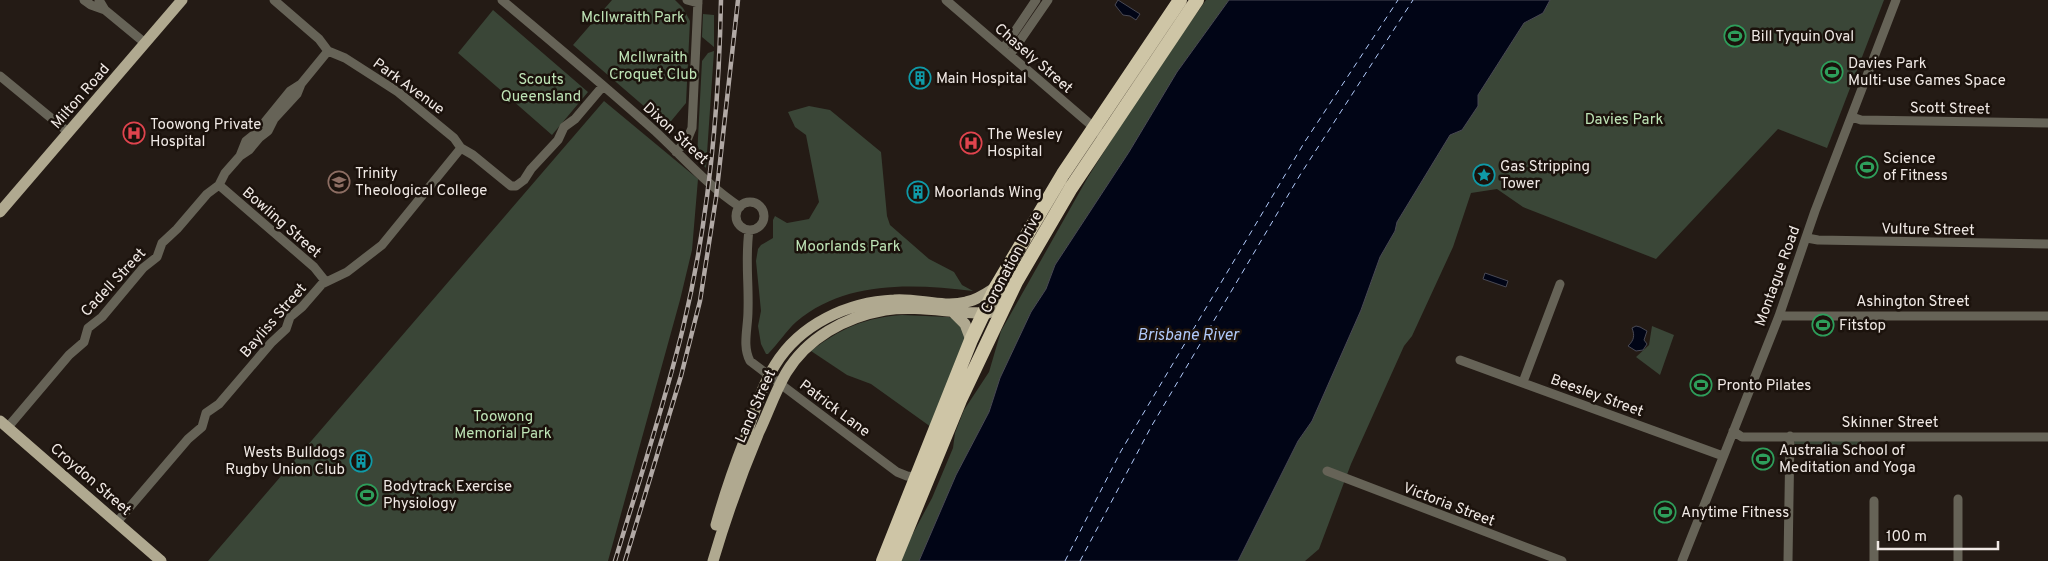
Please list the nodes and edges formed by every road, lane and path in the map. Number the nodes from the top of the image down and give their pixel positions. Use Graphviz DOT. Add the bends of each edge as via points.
graph roads {
  1 [pos="84,0"];
  2 [pos="99,0"];
  3 [pos="182,0"];
  4 [pos="274,0"];
  5 [pos="502,0"];
  6 [pos="687,0"];
  7 [pos="946,0"];
  8 [pos="1036,0"];
  9 [pos="1048,0"];
  10 [pos="1180,0"];
  11 [pos="1197,0"];
  12 [pos="1896,0"];
  13 [pos="698,2"];
  14 [pos="105,10"];
  15 [pos="145,43"];
  16 [pos="328,51"];
  17 [pos="1007,52"];
  18 [pos="0,76"];
  19 [pos="604,86"];
  20 [pos="1852,117"];
  21 [pos="2048,123"];
  22 [pos="1094,128"];
  23 [pos="68,132"];
  24 [pos="1105,137"];
  25 [pos="461,148"];
  26 [pos="676,152"];
  27 [pos="219,185"];
  28 [pos="740,207"];
  29 [pos="0,212"];
  30 [pos="749,230"];
  31 [pos="1807,238"];
  32 [pos="2048,244"];
  33 [pos="326,282"];
  34 [pos="1016,282"];
  35 [pos="1560,284"];
  36 [pos="996,287"];
  37 [pos="952,311"];
  38 [pos="983,313"];
  39 [pos="1779,316"];
  40 [pos="2048,316"];
  41 [pos="971,340"];
  42 [pos="1460,360"];
  43 [pos="769,376"];
  44 [pos="1523,382"];
  45 [pos="780,384"];
  46 [pos="4,424"];
  47 [pos="1733,432"];
  48 [pos="1790,436"];
  49 [pos="2048,437"];
  50 [pos="1723,456"];
  51 [pos="1327,471"];
  52 [pos="916,477"];
  53 [pos="1958,498"];
  54 [pos="1874,501"];
  55 [pos="117,522"];
  56 [pos="145,546"];
  57 [pos="147,561"];
  58 [pos="161,561"];
  59 [pos="706,561"];
  60 [pos="713,561"];
  61 [pos="884,561"];
  62 [pos="894,561"];
  63 [pos="1562,561"];
  64 [pos="1682,561"];
  65 [pos="1788,561"];
  66 [pos="1874,561"];
  67 [pos="1958,561"];
  1 -- 14 [label="street"];
  2 -- 14 [label="street"];
  3 -- 15 [label="main road, Milton Road"];
  4 -- 16 [label="street, Park Avenue" via="319,39"];
  5 -- 19 [label="street, Dixon Street"];
  6 -- 13 [label="street"];
  7 -- 17 [label="street, Chasely Street"];
  8 -- 17 [label="street"];
  9 -- 17 [label="street"];
  10 -- 22 [label="highway, Coronation Drive"];
  11 -- 24 [label="highway, Coronation Drive"];
  12 -- 20 [label="street, Montague Road"];
  13 -- 26 [label="street" via="692,128"];
  14 -- 15 [label="street"];
  15 -- 23 [label="main road, Milton Road"];
  16 -- 25 [label="street, Park Avenue" via="345,58 398,92 454,138"];
  16 -- 27 [label="street, Cadell Street" via="291,90 274,115 246,141 240,156"];
  17 -- 22 [label="street, Chasely Street"];
  18 -- 23 [label="street"];
  19 -- 25 [label="street, Park Avenue" via="564,127 558,140 520,184 511,186"];
  19 -- 26 [label="street, Dixon Street"];
  20 -- 21 [label="street, Scott Street" via="1861,120"];
  20 -- 31 [label="street, Montague Road"];
  22 -- 24 [label="street, Chasely Street"];
  22 -- 36 [label="highway, Coronation Drive"];
  23 -- 29 [label="main road, Milton Road"];
  24 -- 34 [label="highway, Coronation Drive"];
  25 -- 33 [label="street, Bayliss Street" via="382,245 347,272"];
  26 -- 28 [label="street, Dixon Street"];
  27 -- 33 [label="street, Bowling Street" via="314,267"];
  27 -- 46 [label="street, Cadell Street" via="206,194 162,243 156,257 102,317 88,328 84,342"];
  28 -- 30 [label="street" via="738,223"];
  28 -- 30 [label="street" via="752,203 762,209 764,218 761,225"];
  30 -- 43 [label="street, Patrick Lane" via="746,351 753,365"];
  31 -- 32 [label="street, Vulture Street"];
  31 -- 39 [label="street, Montague Road"];
  33 -- 55 [label="street, Bayliss Street" via="290,317 286,330 219,404 206,413 202,427"];
  34 -- 38 [label="main road" via="993,310"];
  34 -- 62 [label="highway, Coronation Drive" via="960,400"];
  35 -- 44 [label="street"];
  36 -- 38 [label="highway, Coronation Drive"];
  36 -- 43 [label="main road, Land Street" via="962,303 895,300 840,311 795,341"];
  37 -- 38 [label="main road, Land Street"];
  37 -- 41 [label="main road" via="965,324"];
  37 -- 45 [label="main road, Land Street" via="894,309 865,314 842,323 806,348"];
  38 -- 41 [label="highway, Coronation Drive"];
  39 -- 40 [label="street, Ashington Street"];
  39 -- 47 [label="street, Montague Road"];
  41 -- 52 [label="highway, Coronation Drive"];
  42 -- 44 [label="street, Beesley Street"];
  43 -- 45 [label="street, Patrick Lane"];
  43 -- 59 [label="main road, Land Street" via="724,497"];
  44 -- 50 [label="street, Beesley Street"];
  45 -- 52 [label="street, Patrick Lane" via="897,472"];
  45 -- 60 [label="main road, Land Street" via="732,499"];
  46 -- 55 [label="main road, Croydon Street"];
  47 -- 48 [label="street, Skinner Street" via="1742,437"];
  47 -- 50 [label="street, Montague Road"];
  48 -- 49 [label="street, Skinner Street"];
  48 -- 65 [label="street"];
  50 -- 64 [label="street, Montague Road"];
  51 -- 63 [label="street, Victoria Street"];
  52 -- 61 [label="highway, Coronation Drive"];
  53 -- 67 [label="street"];
  54 -- 66 [label="street"];
  55 -- 56 [label="main road, Croydon Street"];
  56 -- 57 [label="main road"];
  56 -- 58 [label="main road, Croydon Street"];
}
